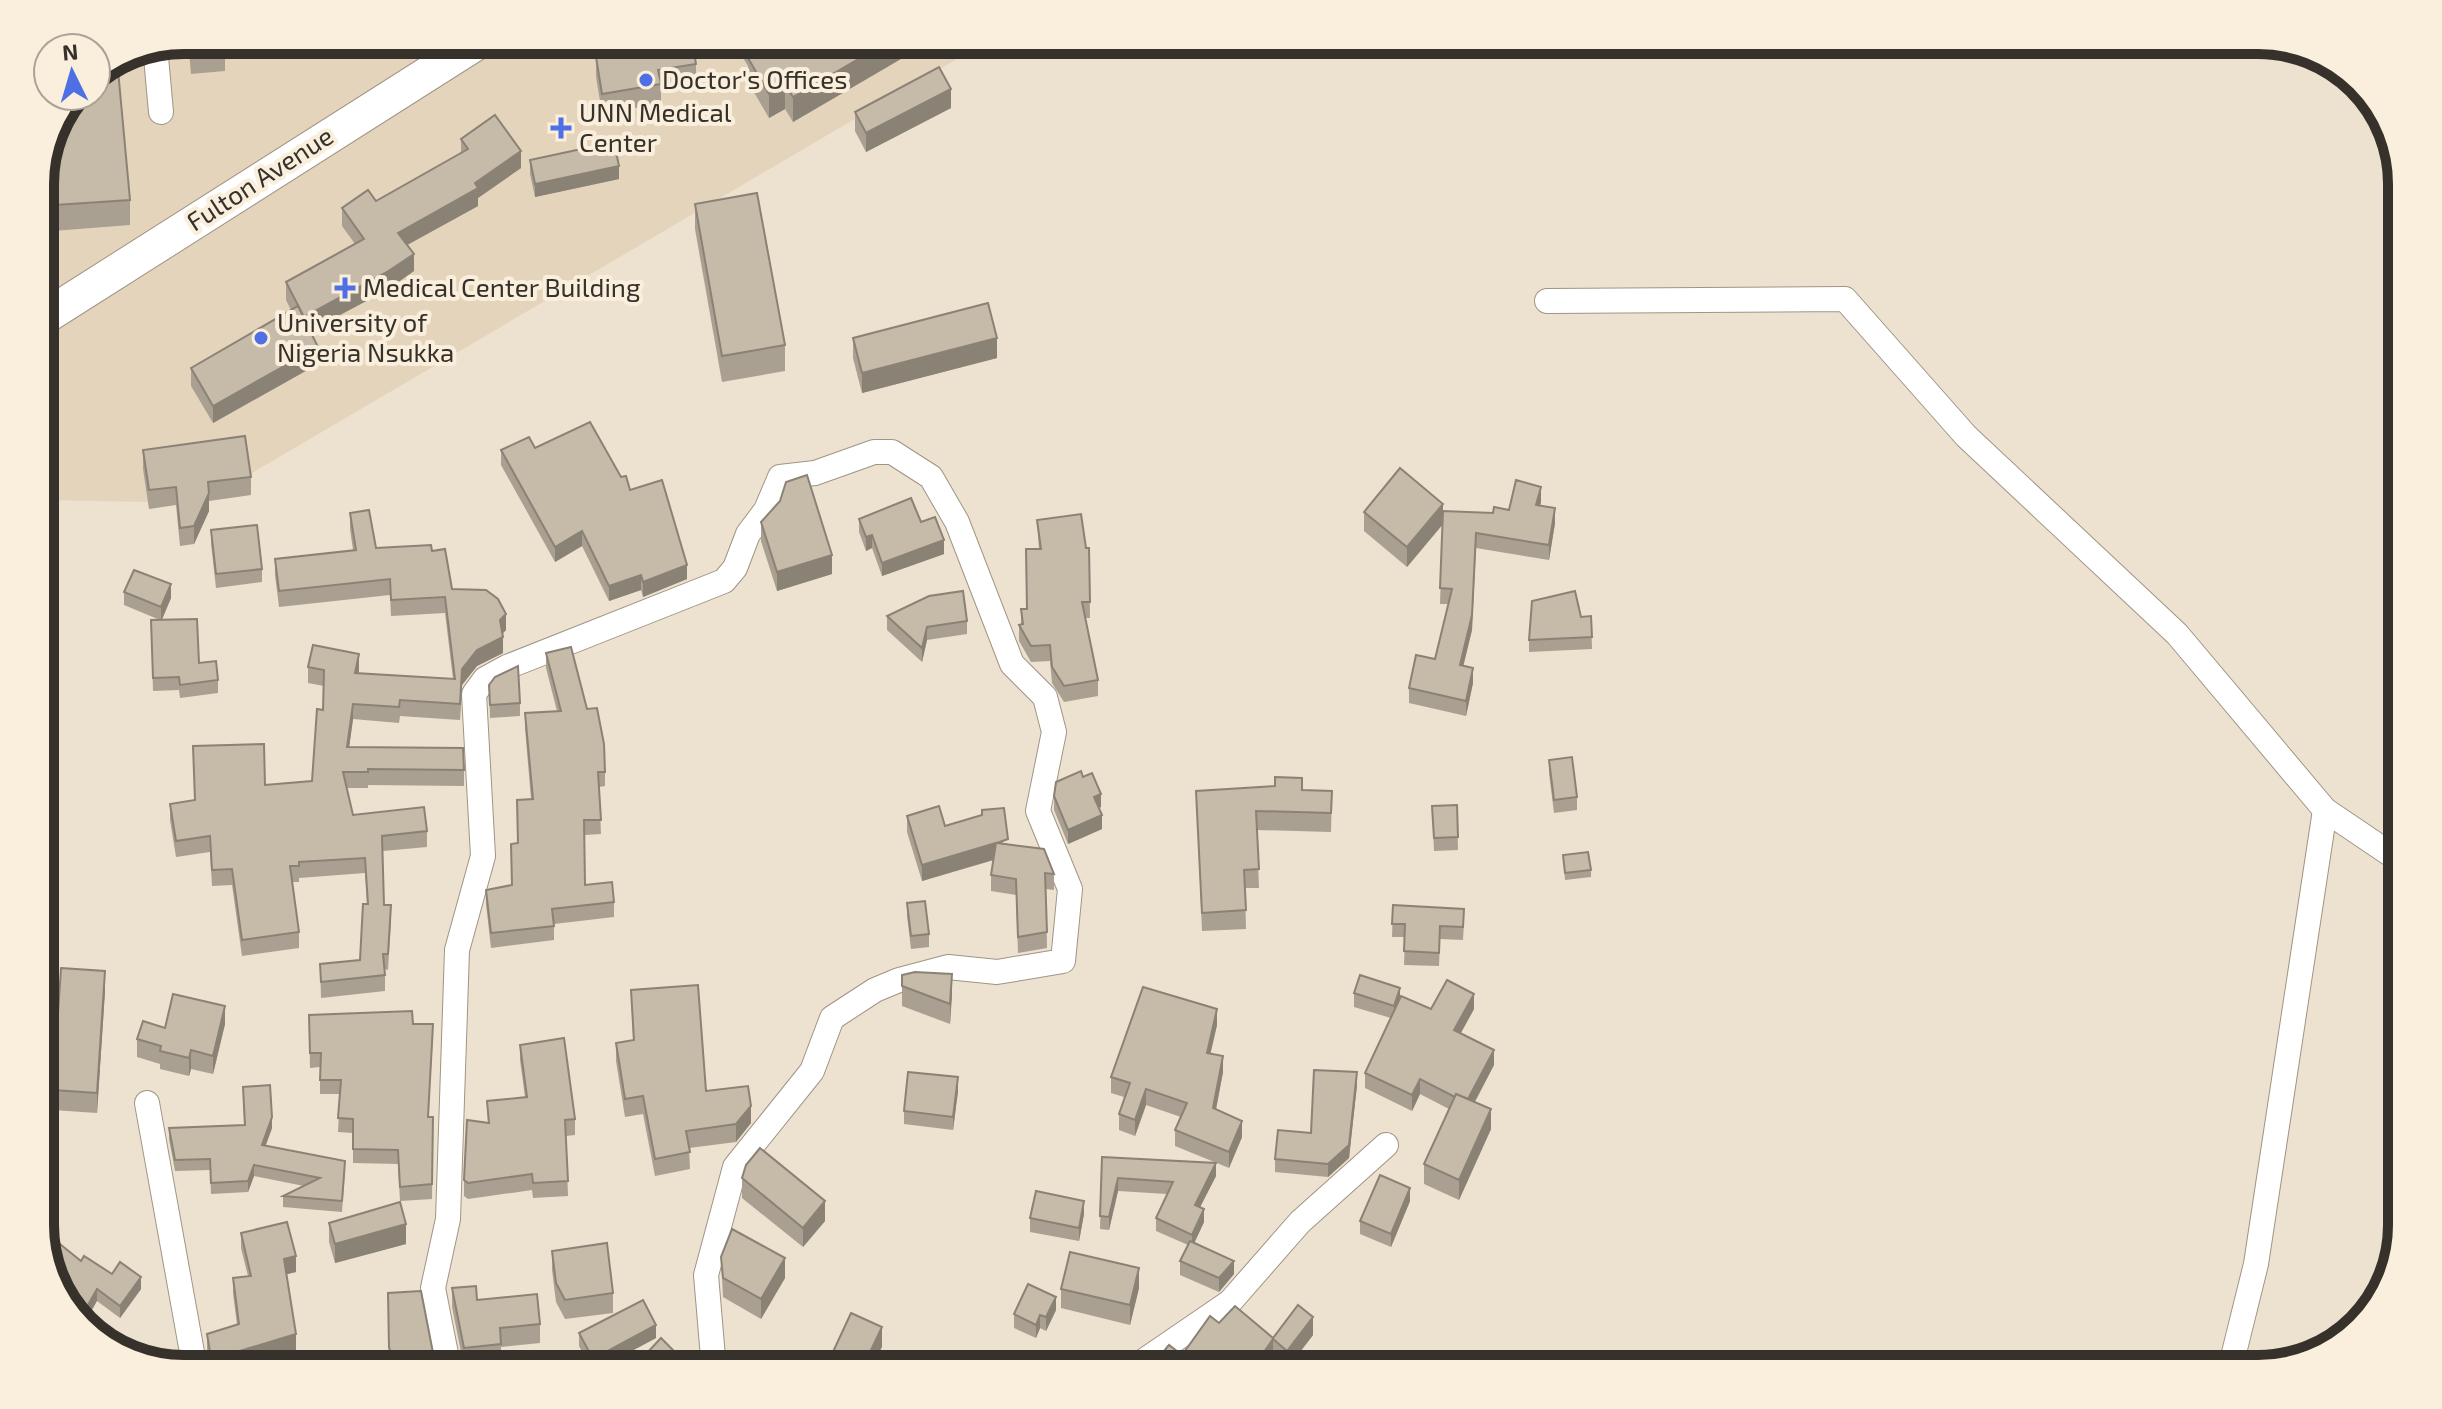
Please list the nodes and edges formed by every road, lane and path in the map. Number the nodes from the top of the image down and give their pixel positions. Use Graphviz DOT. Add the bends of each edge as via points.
graph roads {
  1 [pos="459,54"];
  2 [pos="156,57"];
  3 [pos="161,112"];
  4 [pos="1547,301"];
  5 [pos="54,311"];
  6 [pos="2325,810"];
  7 [pos="2388,853"];
  8 [pos="147,1103"];
  9 [pos="1386,1145"];
  10 [pos="192,1355"];
  11 [pos="446,1355"];
  12 [pos="713,1355"];
  13 [pos="1152,1355"];
  14 [pos="2233,1355"];
  1 -- 5 [label="street, Fulton Avenue"];
  2 -- 3 [label="street"];
  4 -- 6 [label="street" via="1845,299 1966,436 2177,634"];
  6 -- 7 [label="street"];
  6 -- 14 [label="street" via="2256,1264"];
  8 -- 10 [label="street"];
  9 -- 13 [label="street" via="1300,1222 1230,1302"];
  11 -- 12 [label="street" via="433,1288 448,1219 457,950 483,856 474,694 485,679 507,667 724,581 780,477 892,452 931,477 957,522 1012,664 1045,697 1054,732 1038,811 1070,889 1063,961 997,972 948,967 911,976 875,990 832,1018 812,1071 735,1167 706,1275"];
}
